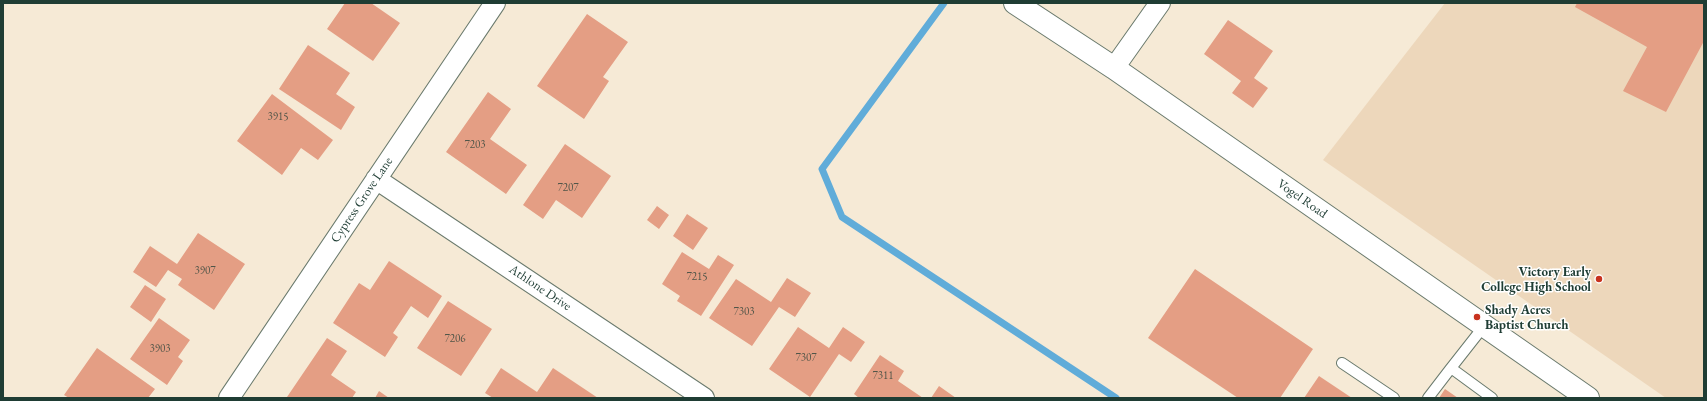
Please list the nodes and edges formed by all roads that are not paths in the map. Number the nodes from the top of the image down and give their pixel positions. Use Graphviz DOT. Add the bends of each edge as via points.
graph roads {
  1 [pos="495,3"];
  2 [pos="1015,3"];
  3 [pos="1160,3"];
  4 [pos="1114,68"];
  5 [pos="376,179"];
  6 [pos="1484,326"];
  7 [pos="1342,363"];
  8 [pos="1451,368"];
  9 [pos="229,398"];
  10 [pos="704,398"];
  11 [pos="1394,398"];
  12 [pos="1428,398"];
  13 [pos="1492,398"];
  14 [pos="1588,398"];
  1 -- 5 [label="street, Cypress Grove Lane"];
  2 -- 4 [label="street, Vogel Road"];
  3 -- 4 [label="street"];
  4 -- 6 [label="street, Vogel Road"];
  5 -- 9 [label="street, Cypress Grove Lane"];
  5 -- 10 [label="street, Athlone Drive"];
  6 -- 8 [label="lane"];
  6 -- 14 [label="street, Vogel Road"];
  7 -- 11 [label="lane"];
  8 -- 12 [label="lane"];
  8 -- 13 [label="lane"];
}
